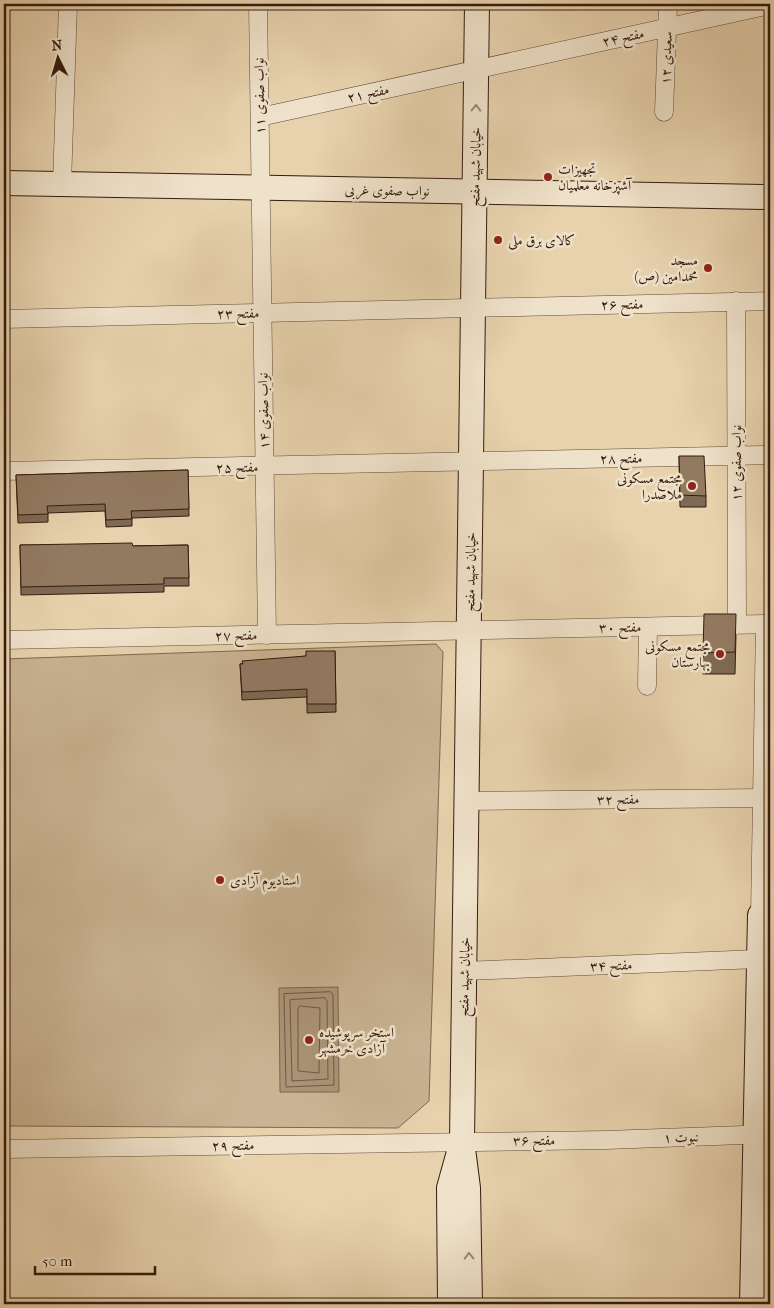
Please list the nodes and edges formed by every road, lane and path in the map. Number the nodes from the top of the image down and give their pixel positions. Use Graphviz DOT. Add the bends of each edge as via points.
graph roads {
  1 [pos="68,4"];
  2 [pos="258,4"];
  3 [pos="477,4"];
  4 [pos="668,4"];
  5 [pos="770,5"];
  6 [pos="667,28"];
  7 [pos="477,70"];
  8 [pos="664,112"];
  9 [pos="260,117"];
  10 [pos="4,183"];
  11 [pos="62,184"];
  12 [pos="260,188"];
  13 [pos="475,192"];
  14 [pos="770,197"];
  15 [pos="736,301"];
  16 [pos="770,301"];
  17 [pos="473,307"];
  18 [pos="262,313"];
  19 [pos="4,319"];
  20 [pos="736,455"];
  21 [pos="770,455"];
  22 [pos="471,462"];
  23 [pos="264,467"];
  24 [pos="4,471"];
  25 [pos="737,624"];
  26 [pos="767,624"];
  27 [pos="648,627"];
  28 [pos="469,631"];
  29 [pos="267,635"];
  30 [pos="4,640"];
  31 [pos="648,686"];
  32 [pos="766,798"];
  33 [pos="466,801"];
  34 [pos="765,914"];
  35 [pos="764,959"];
  36 [pos="464,972"];
  37 [pos="763,1134"];
  38 [pos="606,1140"];
  39 [pos="462,1141"];
  40 [pos="4,1149"];
  41 [pos="762,1220"];
  42 [pos="450,1304"];
  43 [pos="470,1304"];
  44 [pos="752,1304"];
  1 -- 11 [label="street"];
  2 -- 9 [label="street, نواب صفوی ۱۱"];
  3 -- 7 [label="street, خیابان شهید مفتح"];
  4 -- 6 [label="street, سعیدی ۱۲"];
  5 -- 6 [label="street, مفتح ۲۴"];
  6 -- 7 [label="street, مفتح ۲۴"];
  6 -- 8 [label="street, سعیدی ۱۲"];
  7 -- 9 [label="street, مفتح ۲۱"];
  13 -- 7 [label="street, خیابان شهید مفتح, one-way"];
  9 -- 12 [label="street, نواب صفوی ۱۱"];
  10 -- 11 [label="street, نواب صفوی غربی"];
  11 -- 12 [label="street, نواب صفوی غربی"];
  12 -- 13 [label="street, نواب صفوی غربی"];
  12 -- 18 [label="street, نواب صفوی ۱۴"];
  13 -- 14 [label="street, نواب صفوی غربی"];
  13 -- 17 [label="street, خیابان شهید مفتح"];
  15 -- 16 [label="street, مفتح ۲۶"];
  15 -- 17 [label="street, مفتح ۲۶"];
  15 -- 20 [label="street, نواب صفوی ۱۲"];
  17 -- 18 [label="street, مفتح ۲۳"];
  17 -- 22 [label="street, خیابان شهید مفتح"];
  18 -- 19 [label="street, مفتح ۲۳"];
  18 -- 23 [label="street, نواب صفوی ۱۴"];
  20 -- 21 [label="street, مفتح ۲۸"];
  20 -- 22 [label="street, مفتح ۲۸"];
  20 -- 25 [label="street, نواب صفوی ۱۲"];
  22 -- 23 [label="street, مفتح ۲۵"];
  22 -- 28 [label="street, خیابان شهید مفتح"];
  23 -- 24 [label="street, مفتح ۲۵"];
  23 -- 29 [label="street, نواب صفوی ۱۴"];
  25 -- 26 [label="street, مفتح ۳۰"];
  25 -- 27 [label="street, مفتح ۳۰"];
  26 -- 32 [label="street"];
  27 -- 28 [label="street, مفتح ۳۰"];
  27 -- 31 [label="street"];
  28 -- 29 [label="street, مفتح ۲۷"];
  28 -- 33 [label="street, خیابان شهید مفتح"];
  29 -- 30 [label="street, مفتح ۲۷"];
  32 -- 33 [label="street, مفتح ۳۲"];
  32 -- 34 [label="street"];
  33 -- 36 [label="street, خیابان شهید مفتح"];
  34 -- 35 [label="street"];
  35 -- 36 [label="street, مفتح ۳۴"];
  35 -- 37 [label="street"];
  36 -- 39 [label="street, خیابان شهید مفتح"];
  37 -- 38 [label="street, نبوت ۱"];
  37 -- 41 [label="street"];
  38 -- 39 [label="street, مفتح ۳۶"];
  39 -- 40 [label="street, مفتح ۲۹"];
  39 -- 42 [label="street, خیابان شهید مفتح" via="449,1188"];
  43 -- 39 [label="street, خیابان شهید مفتح, one-way" via="468,1188"];
  41 -- 44 [label="street"];
}
